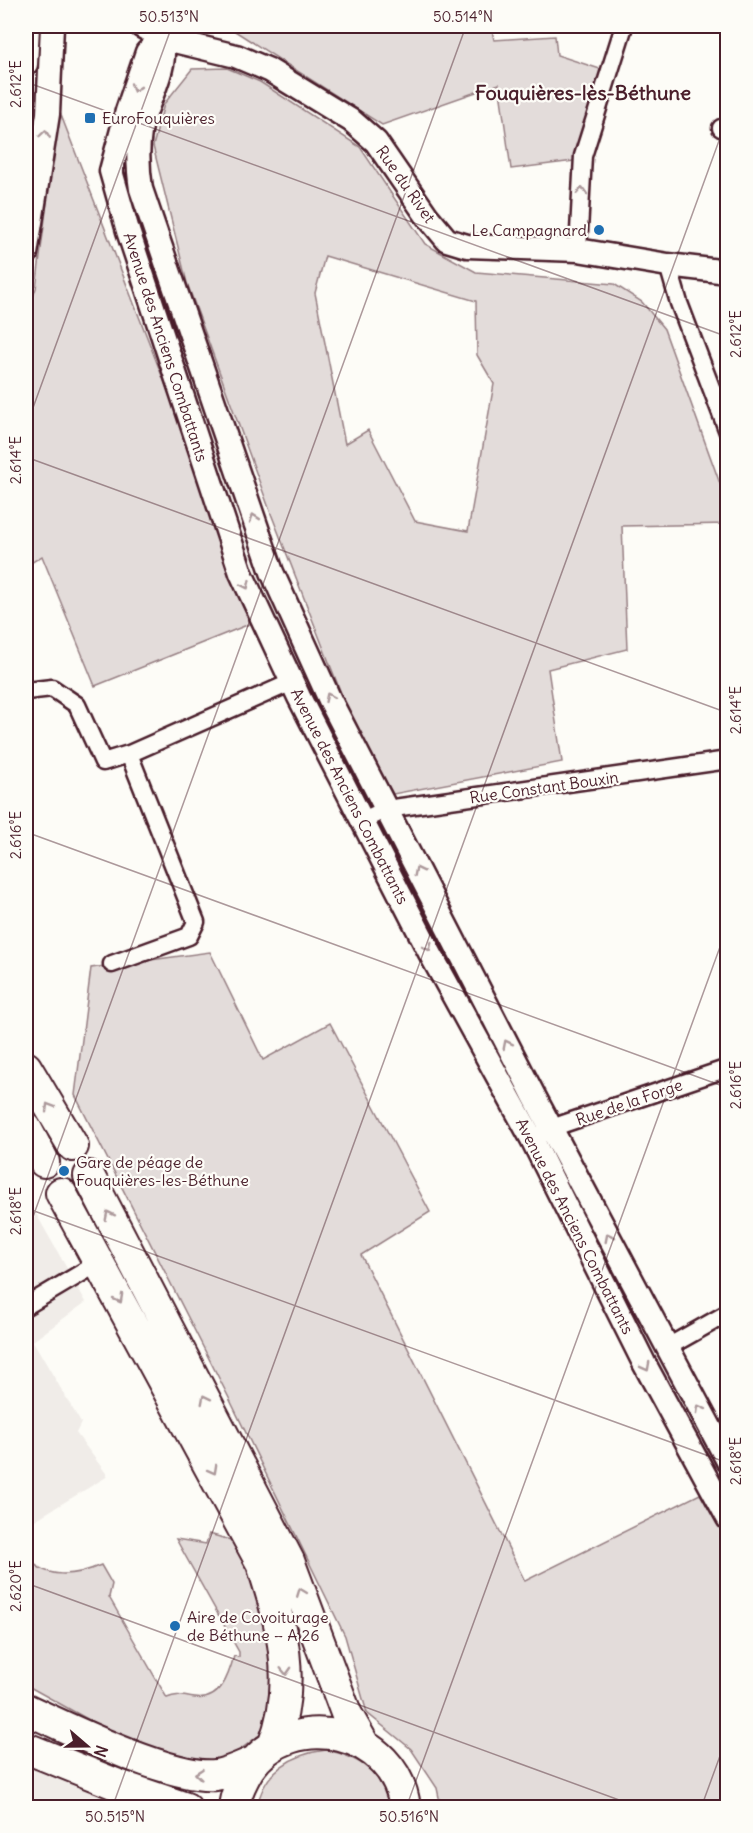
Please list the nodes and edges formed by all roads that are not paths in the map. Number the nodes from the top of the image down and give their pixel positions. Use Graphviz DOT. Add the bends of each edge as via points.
graph roads {
  1 [pos="28,26"];
  2 [pos="52,26"];
  3 [pos="141,26"];
  4 [pos="624,26"];
  5 [pos="159,32"];
  6 [pos="26,64"];
  7 [pos="578,250"];
  8 [pos="26,254"];
  9 [pos="668,265"];
  10 [pos="728,272"];
  11 [pos="728,432"];
  12 [pos="292,682"];
  13 [pos="26,691"];
  14 [pos="129,754"];
  15 [pos="728,760"];
  16 [pos="387,809"];
  17 [pos="363,820"];
  18 [pos="112,964"];
  19 [pos="26,1067"];
  20 [pos="728,1068"];
  21 [pos="26,1128"];
  22 [pos="541,1134"];
  23 [pos="73,1146"];
  24 [pos="44,1162"];
  25 [pos="89,1176"];
  26 [pos="61,1193"];
  27 [pos="100,1262"];
  28 [pos="26,1306"];
  29 [pos="728,1313"];
  30 [pos="666,1348"];
  31 [pos="728,1461"];
  32 [pos="728,1518"];
  33 [pos="26,1700"];
  34 [pos="26,1709"];
  35 [pos="64,1727"];
  36 [pos="363,1743"];
  37 [pos="26,1748"];
  38 [pos="264,1753"];
  39 [pos="186,1808"];
  40 [pos="234,1808"];
  41 [pos="405,1808"];
  1 -- 6 [label="street"];
  8 -- 2 [label="street, one-way" via="48,114"];
  3 -- 5 [label="street"];
  7 -- 4 [label="street, one-way" via="584,156"];
  5 -- 7 [label="street, Rue du Rivet" via="269,70 352,121 376,142 447,240 467,246"];
  5 -- 12 [label="street, Avenue des Anciens Combattants, one-way" via="147,52 126,111 111,171 241,573"];
  16 -- 5 [label="street, Avenue des Anciens Combattants, one-way" via="330,700 272,572 149,216 137,159 140,130 164,57"];
  7 -- 9 [label="street, Rue du Rivet"];
  9 -- 10 [label="street, Rue du Rivet"];
  9 -- 11 [label="street"];
  12 -- 14 [label="street"];
  12 -- 17 [label="street, Avenue des Anciens Combattants"];
  13 -- 14 [label="street" via="52,688 77,705 103,762"];
  14 -- 18 [label="street" via="196,922 189,936"];
  15 -- 16 [label="street, Rue Constant Bouxin"];
  16 -- 17 [label="street, Rue Constant Bouxin"];
  22 -- 16 [label="street, Avenue des Anciens Combattants, one-way"];
  17 -- 22 [label="street, Avenue des Anciens Combattants, one-way" via="430,953"];
  23 -- 19 [label="highway, one-way"];
  20 -- 22 [label="street, Rue de la Forge"];
  21 -- 24 [label="highway"];
  30 -- 22 [label="street, Avenue des Anciens Combattants, one-way"];
  22 -- 32 [label="street, Avenue des Anciens Combattants, one-way" via="644,1363"];
  36 -- 25 [label="highway, one-way" via="346,1713 289,1561"];
  26 -- 27 [label="highway"];
  27 -- 28 [label="street"];
  27 -- 38 [label="highway, one-way" via="262,1564 286,1660 287,1694 284,1718"];
  29 -- 30 [label="street"];
  31 -- 30 [label="street, Avenue des Anciens Combattants, one-way"];
  33 -- 35 [label="highway"];
  34 -- 35 [label="highway"];
  38 -- 35 [label="highway, one-way" via="216,1775 195,1774"];
  36 -- 38 [label="highway" via="341,1734 318,1732 294,1736"];
  36 -- 41 [label="highway" via="395,1776"];
  37 -- 39 [label="highway"];
  38 -- 40 [label="highway" via="242,1780"];
}
